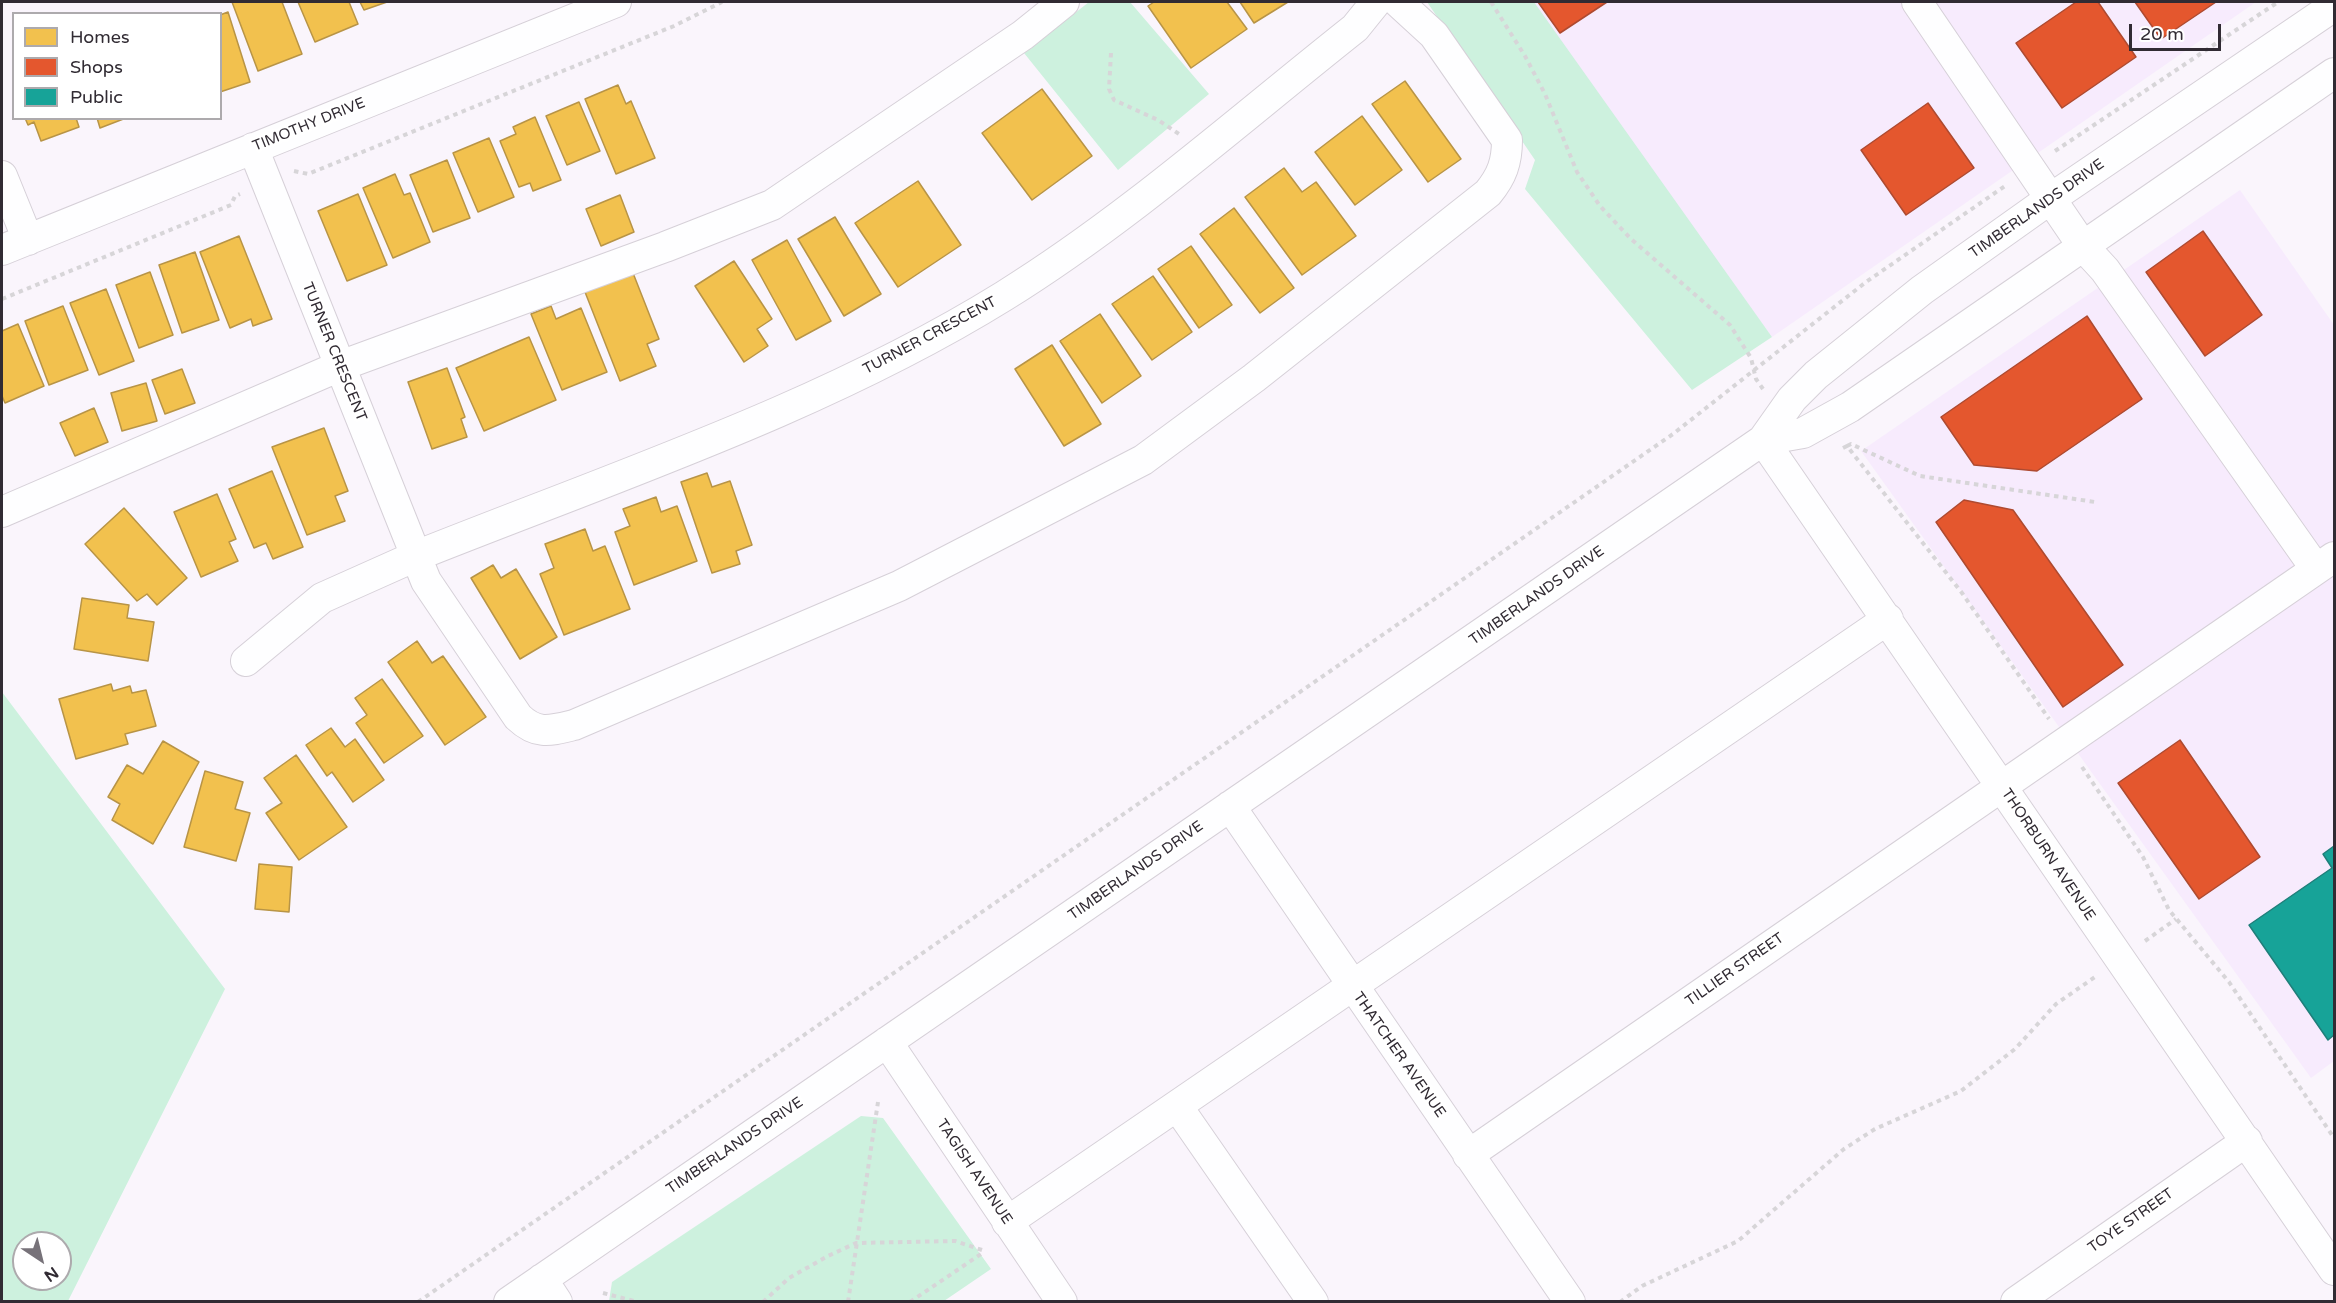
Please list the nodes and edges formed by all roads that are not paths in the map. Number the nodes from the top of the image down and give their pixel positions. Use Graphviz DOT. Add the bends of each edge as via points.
graph roads {
  1 [pos="616,2"];
  2 [pos="1064,2"];
  3 [pos="1376,2"];
  4 [pos="1398,2"];
  5 [pos="1917,2"];
  6 [pos="2334,6"];
  7 [pos="2334,73"];
  8 [pos="253,148"];
  9 [pos="2,176"];
  10 [pos="2050,199"];
  11 [pos="15,245"];
  12 [pos="2082,245"];
  13 [pos="340,366"];
  14 [pos="1763,440"];
  15 [pos="2,512"];
  16 [pos="416,556"];
  17 [pos="2325,563"];
  18 [pos="1888,619"];
  19 [pos="246,661"];
  20 [pos="2001,785"];
  21 [pos="1230,806"];
  22 [pos="1351,986"];
  23 [pos="887,1042"];
  24 [pos="1177,1106"];
  25 [pos="2247,1141"];
  26 [pos="1468,1155"];
  27 [pos="1007,1222"];
  28 [pos="2334,1270"];
  29 [pos="549,1290"];
  30 [pos="508,1302"];
  31 [pos="1062,1302"];
  32 [pos="1313,1302"];
  33 [pos="1570,1302"];
  34 [pos="2016,1302"];
  1 -- 8 [label="street, TIMOTHY DRIVE"];
  2 -- 13 [label="street" via="1023,35 772,205"];
  3 -- 16 [label="street, TURNER CRESCENT" via="1355,28 1138,201 996,301 919,344 763,418"];
  4 -- 16 [label="street" via="1434,35 1507,140 1507,161 1499,179 1488,193 1254,378 1143,460 899,586 552,731 531,729 518,717 426,581"];
  5 -- 10 [label="street"];
  6 -- 10 [label="street, TIMBERLANDS DRIVE"];
  7 -- 12 [label="street, TIMBERLANDS DRIVE"];
  8 -- 11 [label="street, TIMOTHY DRIVE"];
  8 -- 13 [label="street, TURNER CRESCENT"];
  9 -- 11 [label="street"];
  10 -- 12 [label="street"];
  10 -- 14 [label="street, TIMBERLANDS DRIVE" via="1922,290 1816,375 1792,399"];
  12 -- 14 [label="street, TIMBERLANDS DRIVE" via="1850,407 1803,433"];
  12 -- 17 [label="street"];
  13 -- 15 [label="street"];
  13 -- 16 [label="street, TURNER CRESCENT"];
  14 -- 18 [label="street, THORBURN AVENUE"];
  14 -- 21 [label="street, TIMBERLANDS DRIVE"];
  16 -- 19 [label="street, TURNER CRESCENT" via="322,598"];
  17 -- 20 [label="street, TILLIER STREET"];
  18 -- 20 [label="street, THORBURN AVENUE"];
  18 -- 22 [label="street"];
  20 -- 25 [label="street, THORBURN AVENUE"];
  20 -- 26 [label="street, TILLIER STREET"];
  21 -- 22 [label="street, THATCHER AVENUE"];
  21 -- 23 [label="street, TIMBERLANDS DRIVE"];
  22 -- 24 [label="street"];
  22 -- 26 [label="street, THATCHER AVENUE"];
  23 -- 27 [label="street, TAGISH AVENUE"];
  23 -- 29 [label="street, TIMBERLANDS DRIVE"];
  24 -- 27 [label="street"];
  24 -- 32 [label="street"];
  25 -- 28 [label="street, THORBURN AVENUE"];
  25 -- 34 [label="street, TOYE STREET"];
  26 -- 33 [label="street, THATCHER AVENUE"];
  27 -- 31 [label="street, TAGISH AVENUE"];
  29 -- 30 [label="street, TIMBERLANDS DRIVE"];
}
